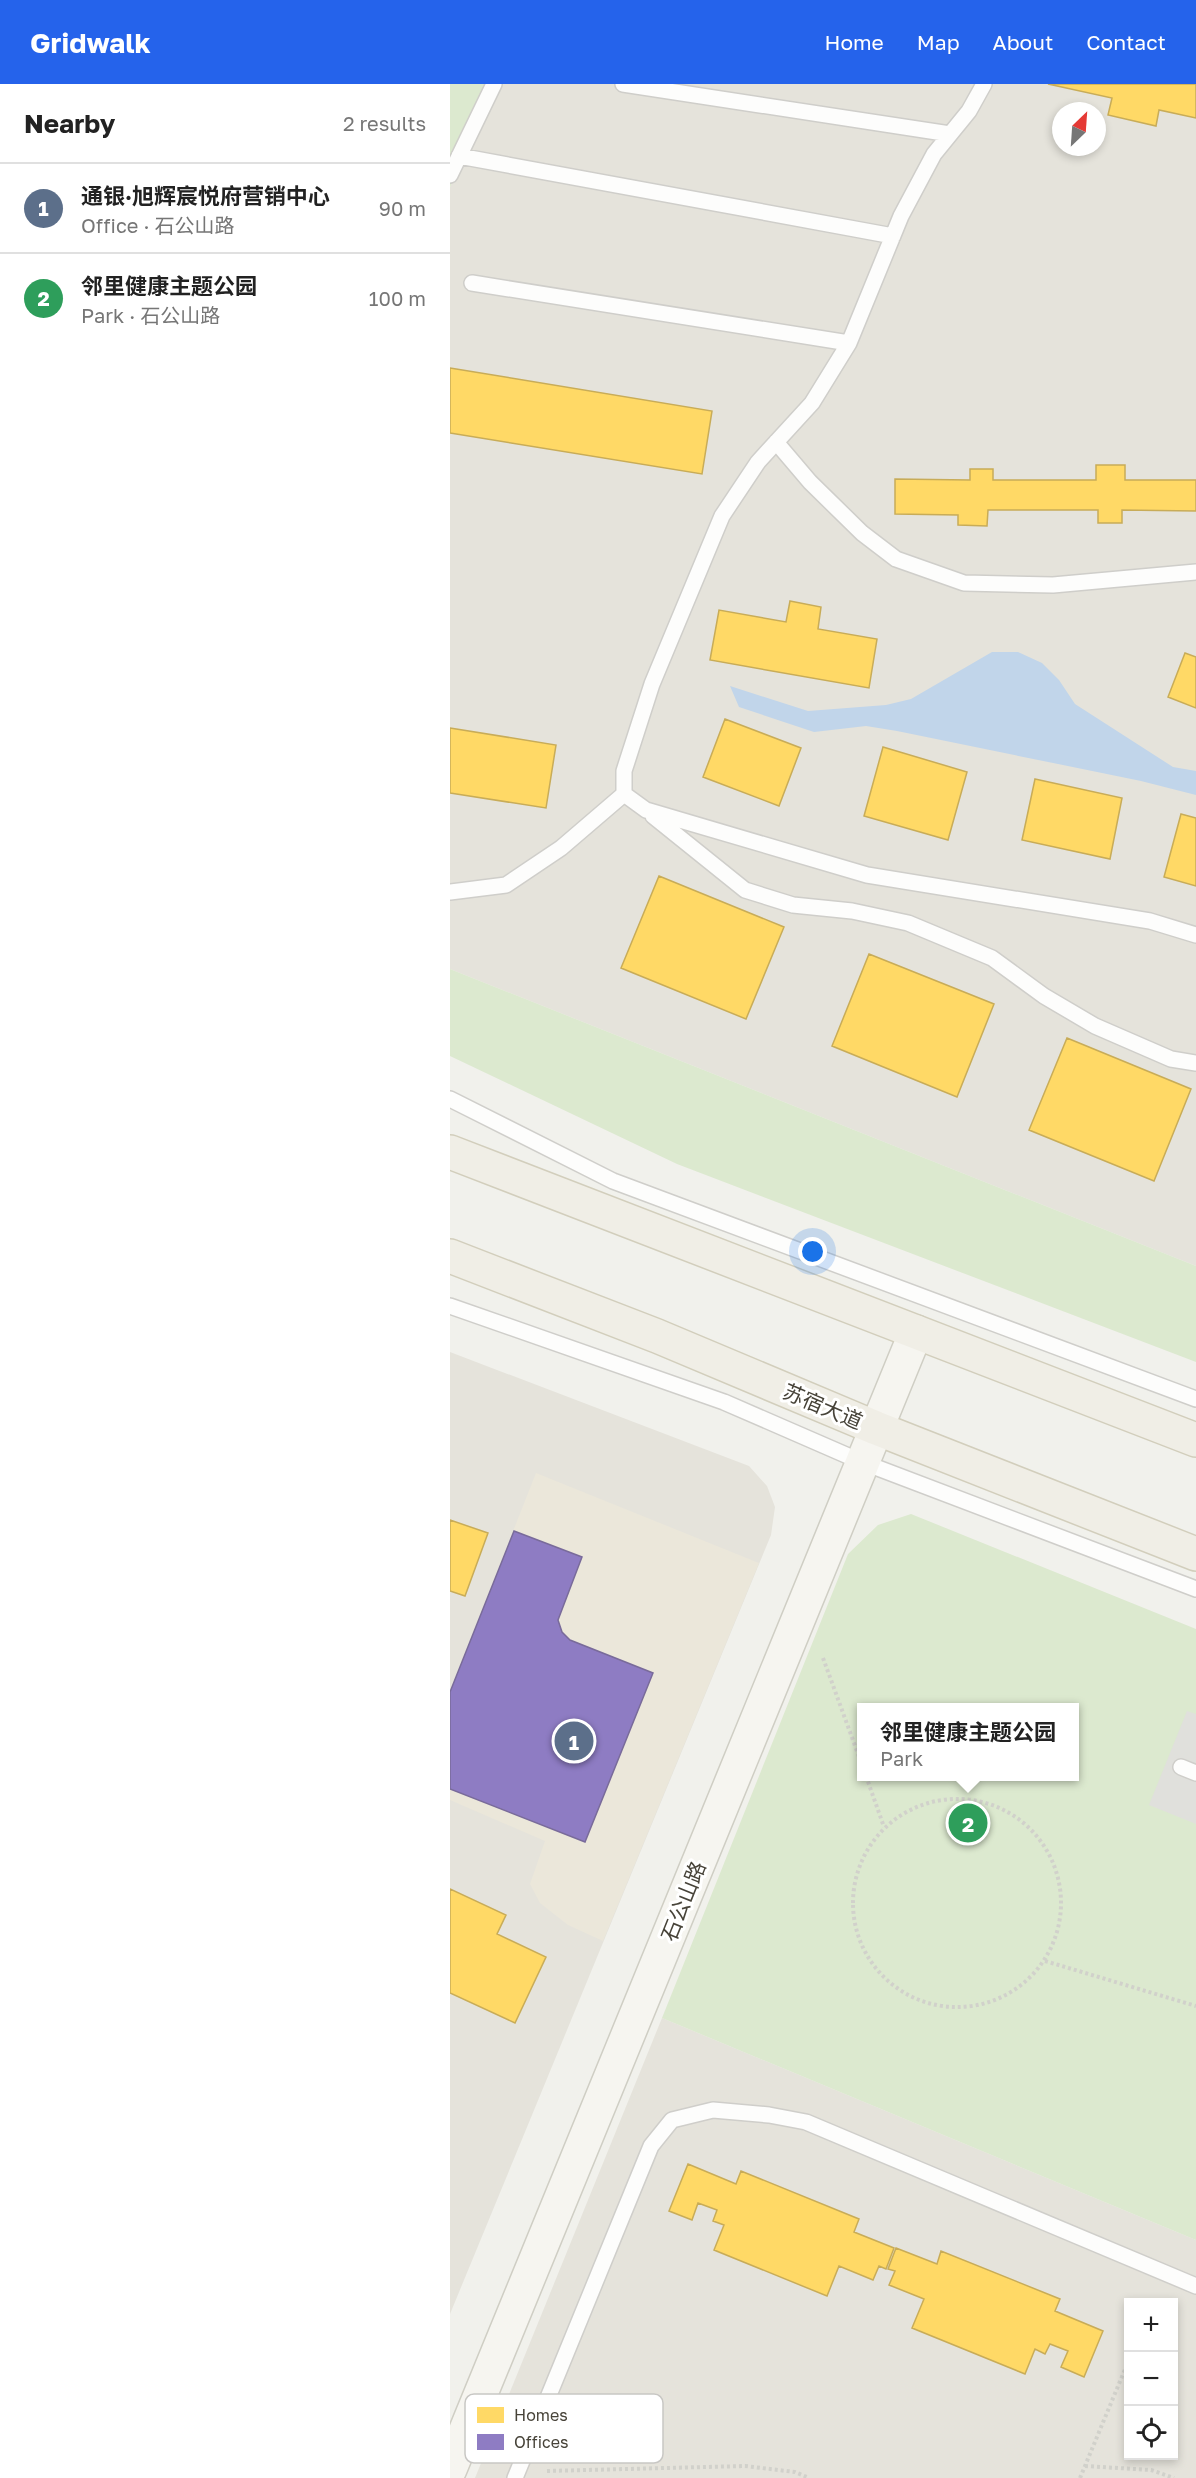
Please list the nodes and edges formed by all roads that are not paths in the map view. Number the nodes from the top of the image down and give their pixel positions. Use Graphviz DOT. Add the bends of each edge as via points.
graph roads {
  1 [pos="494,84"];
  2 [pos="623,84"];
  3 [pos="984,84"];
  4 [pos="950,134"];
  5 [pos="459,156"];
  6 [pos="450,175"];
  7 [pos="893,236"];
  8 [pos="472,283"];
  9 [pos="849,343"];
  10 [pos="776,442"];
  11 [pos="1196,572"];
  12 [pos="624,794"];
  13 [pos="646,810"];
  14 [pos="450,892"];
  15 [pos="1196,936"];
  16 [pos="1196,1063"];
  17 [pos="450,1099"];
  18 [pos="450,1152"];
  19 [pos="450,1256"];
  20 [pos="450,1306"];
  21 [pos="916,1332"];
  22 [pos="1196,1399"];
  23 [pos="876,1428"];
  24 [pos="1196,1440"];
  25 [pos="862,1462"];
  26 [pos="1196,1554"];
  27 [pos="1196,1589"];
  28 [pos="1181,1767"];
  29 [pos="1196,1773"];
  30 [pos="1196,2286"];
  31 [pos="481,2394"];
  32 [pos="550,2394"];
  33 [pos="465,2432"];
  34 [pos="450,2469"];
  1 -- 5 [label="lane"];
  2 -- 4 [label="lane"];
  3 -- 4 [label="lane"];
  4 -- 7 [label="lane" via="934,154"];
  5 -- 6 [label="lane"];
  5 -- 7 [label="lane"];
  7 -- 9 [label="lane"];
  8 -- 9 [label="lane"];
  9 -- 10 [label="lane" via="812,403"];
  10 -- 11 [label="lane" via="862,533 896,559 964,583 1053,585"];
  10 -- 12 [label="lane" via="722,516 652,684 624,771"];
  12 -- 13 [label="lane"];
  12 -- 14 [label="lane" via="561,848 506,885"];
  13 -- 15 [label="lane" via="867,875 1150,921"];
  13 -- 16 [label="lane" via="745,890 793,905 852,911 908,924 992,958 1044,996 1095,1026 1172,1059"];
  17 -- 22 [label="lane" via="613,1181"];
  18 -- 21 [label="main road"];
  19 -- 23 [label="main road, 苏宿大道" via="657,1335"];
  20 -- 25 [label="lane" via="724,1402"];
  21 -- 23 [label="street, 石公山路"];
  21 -- 24 [label="main road"];
  23 -- 25 [label="street, 石公山路"];
  23 -- 26 [label="main road, 苏宿大道"];
  25 -- 27 [label="lane"];
  25 -- 31 [label="street, 石公山路"];
  28 -- 29 [label="lane"];
  30 -- 32 [label="lane" via="806,2122 713,2110 672,2120 651,2146"];
  33 -- 34 [label="street, 石公山路"];
}
